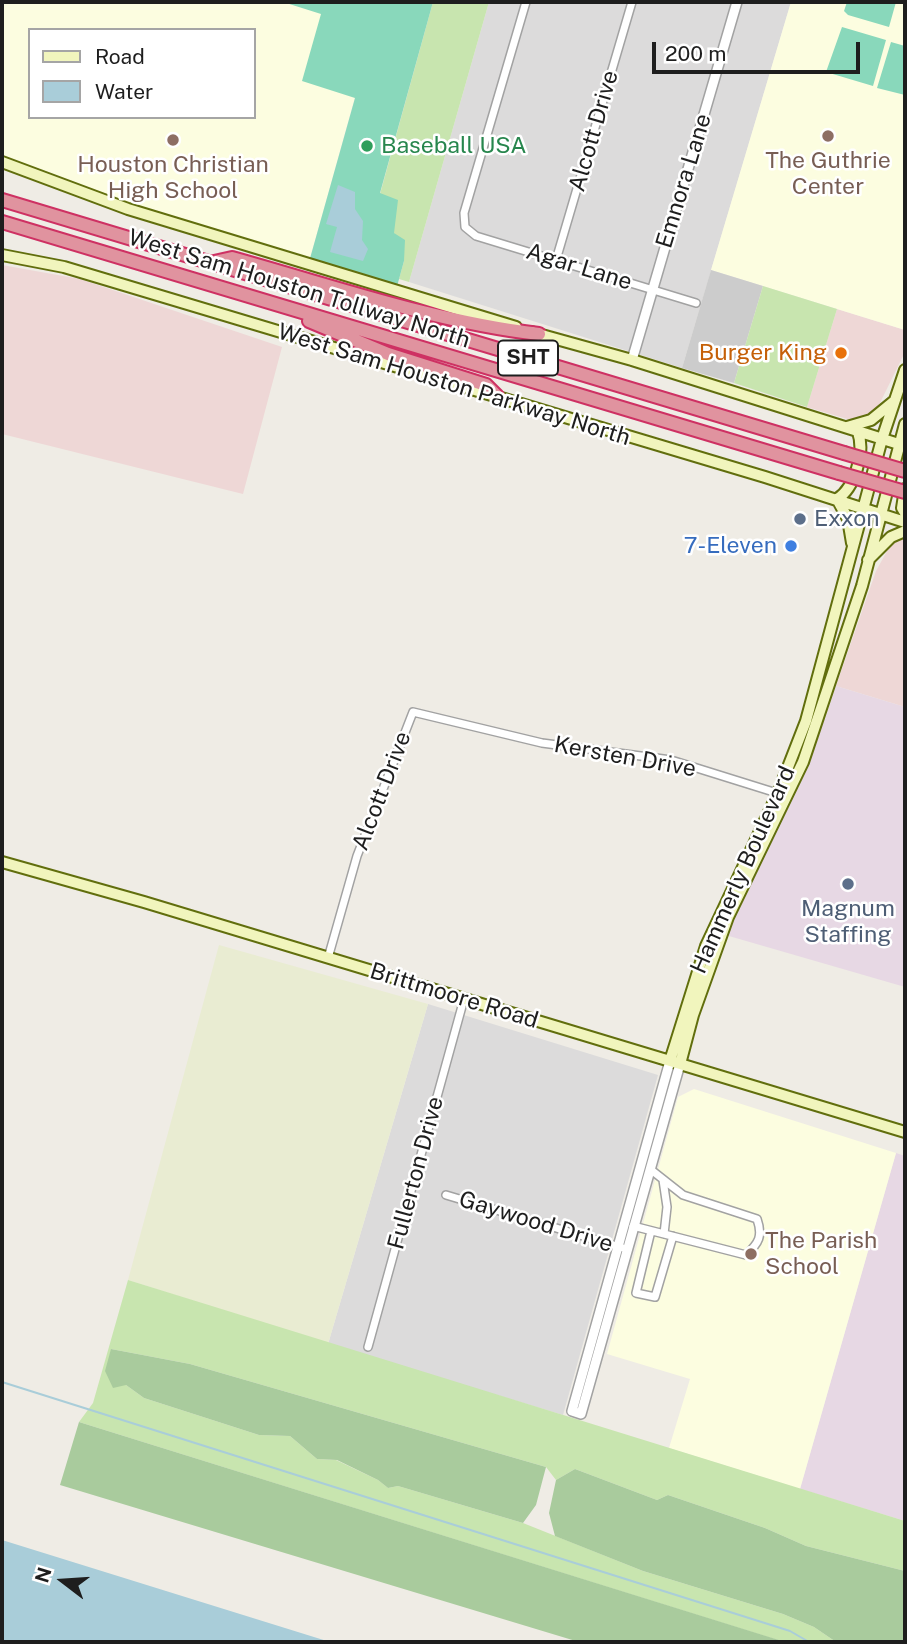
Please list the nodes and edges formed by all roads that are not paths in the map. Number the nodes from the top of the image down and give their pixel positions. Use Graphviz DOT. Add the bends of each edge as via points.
graph roads {
  1 [pos="526,2"];
  2 [pos="632,2"];
  3 [pos="737,2"];
  4 [pos="2,162"];
  5 [pos="2,200"];
  6 [pos="2,222"];
  7 [pos="2,254"];
  8 [pos="556,260"];
  9 [pos="211,263"];
  10 [pos="651,290"];
  11 [pos="241,293"];
  12 [pos="696,303"];
  13 [pos="539,334"];
  14 [pos="632,360"];
  15 [pos="905,370"];
  16 [pos="497,396"];
  17 [pos="893,402"];
  18 [pos="905,424"];
  19 [pos="852,430"];
  20 [pos="882,439"];
  21 [pos="902,445"];
  22 [pos="905,471"];
  23 [pos="905,491"];
  24 [pos="837,499"];
  25 [pos="863,508"];
  26 [pos="905,513"];
  27 [pos="880,514"];
  28 [pos="905,522"];
  29 [pos="905,531"];
  30 [pos="852,547"];
  31 [pos="869,560"];
  32 [pos="542,743"];
  33 [pos="783,795"];
  34 [pos="2,862"];
  35 [pos="328,958"];
  36 [pos="464,999"];
  37 [pos="675,1063"];
  38 [pos="905,1132"];
  39 [pos="650,1169"];
  40 [pos="636,1179"];
  41 [pos="663,1180"];
  42 [pos="646,1183"];
  43 [pos="677,1190"];
  44 [pos="446,1195"];
  45 [pos="667,1207"];
  46 [pos="634,1226"];
  47 [pos="652,1231"];
  48 [pos="668,1235"];
  49 [pos="622,1248"];
  50 [pos="368,1347"];
  51 [pos="577,1413"];
  1 -- 8 [label="street, Agar Lane" via="464,214 465,227 476,236"];
  2 -- 8 [label="street, Alcott Drive"];
  3 -- 10 [label="street, Emnora Lane"];
  4 -- 13 [label="main road" via="128,209"];
  5 -- 9 [label="highway, West Sam Houston Tollway North / SHT"];
  6 -- 11 [label="highway, West Sam Houston Tollway North / SHT"];
  7 -- 16 [label="main road, West Sam Houston Parkway North" via="64,267"];
  8 -- 10 [label="street, Agar Lane"];
  9 -- 13 [label="highway" via="232,258 421,310"];
  9 -- 22 [label="highway, West Sam Houston Tollway North / SHT, bridge"];
  10 -- 12 [label="street, Agar Lane"];
  10 -- 14 [label="street, Emnora Lane"];
  11 -- 16 [label="highway" via="388,354 486,385"];
  11 -- 23 [label="highway, West Sam Houston Tollway North / SHT, bridge"];
  13 -- 14 [label="main road"];
  14 -- 19 [label="main road"];
  15 -- 17 [label="main road, Hammerly Boulevard"];
  16 -- 24 [label="main road, West Sam Houston Parkway North"];
  17 -- 19 [label="main road"];
  17 -- 20 [label="main road, Hammerly Boulevard"];
  18 -- 21 [label="main road, Hammerly Boulevard"];
  19 -- 20 [label="main road"];
  19 -- 24 [label="main road" via="861,449 850,488"];
  20 -- 21 [label="main road"];
  20 -- 25 [label="main road, Hammerly Boulevard"];
  21 -- 27 [label="main road, Hammerly Boulevard"];
  23 -- 26 [label="main road"];
  24 -- 25 [label="main road, West Sam Houston Parkway North"];
  24 -- 30 [label="main road" via="849,524"];
  25 -- 27 [label="main road, West Sam Houston Parkway North"];
  25 -- 30 [label="main road, Hammerly Boulevard"];
  27 -- 28 [label="main road, West Sam Houston Parkway North"];
  27 -- 31 [label="main road, Hammerly Boulevard"];
  29 -- 31 [label="main road" via="891,537"];
  30 -- 33 [label="main road, Hammerly Boulevard"];
  31 -- 33 [label="main road, Hammerly Boulevard" via="816,725"];
  32 -- 33 [label="street, Kersten Drive" via="671,760"];
  32 -- 35 [label="street, Alcott Drive" via="412,712 357,856"];
  33 -- 37 [label="main road, Hammerly Boulevard" via="706,946"];
  34 -- 35 [label="main road, Brittmoore Road"];
  35 -- 36 [label="main road, Brittmoore Road"];
  36 -- 37 [label="main road, Brittmoore Road"];
  36 -- 50 [label="street, Fullerton Drive"];
  37 -- 38 [label="main road, Brittmoore Road"];
  37 -- 39 [label="street, Hammerly Boulevard"];
  37 -- 40 [label="street, Hammerly Boulevard"];
  39 -- 41 [label="street"];
  39 -- 42 [label="street, Hammerly Boulevard"];
  40 -- 42 [label="street"];
  40 -- 49 [label="street, Hammerly Boulevard"];
  41 -- 43 [label="street"];
  41 -- 45 [label="street"];
  42 -- 46 [label="street, Hammerly Boulevard"];
  43 -- 45 [label="street"];
  43 -- 48 [label="street" via="757,1219 761,1231 758,1244 746,1255"];
  44 -- 49 [label="street, Gaywood Drive"];
  45 -- 48 [label="street"];
  46 -- 47 [label="street"];
  46 -- 49 [label="street, Hammerly Boulevard"];
  47 -- 48 [label="street"];
  47 -- 48 [label="street" via="636,1293 655,1297"];
  49 -- 51 [label="street, Hammerly Boulevard"];
}
